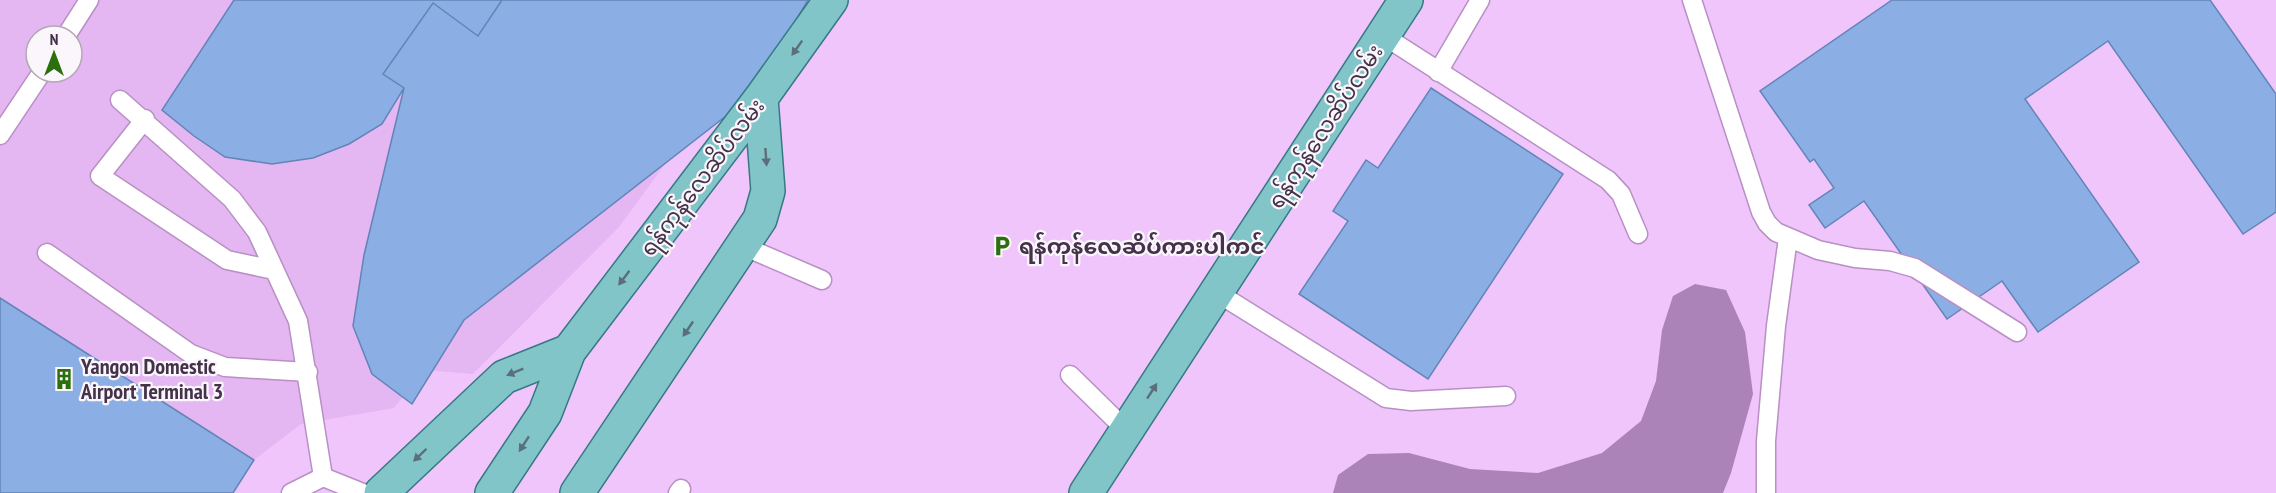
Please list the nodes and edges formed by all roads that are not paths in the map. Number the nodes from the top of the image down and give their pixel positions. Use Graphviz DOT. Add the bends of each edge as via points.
graph roads {
  1 [pos="89,0"];
  2 [pos="831,0"];
  3 [pos="1406,0"];
  4 [pos="1480,0"];
  5 [pos="1692,0"];
  6 [pos="74,24"];
  7 [pos="1384,36"];
  8 [pos="1438,72"];
  9 [pos="34,84"];
  10 [pos="761,98"];
  11 [pos="120,100"];
  12 [pos="145,119"];
  13 [pos="0,135"];
  14 [pos="1638,234"];
  15 [pos="1788,238"];
  16 [pos="743,246"];
  17 [pos="47,253"];
  18 [pos="274,270"];
  19 [pos="822,280"];
  20 [pos="1216,292"];
  21 [pos="2017,332"];
  22 [pos="570,351"];
  23 [pos="308,372"];
  24 [pos="1070,375"];
  25 [pos="1506,396"];
  26 [pos="1126,430"];
  27 [pos="323,477"];
  28 [pos="291,493"];
  29 [pos="363,493"];
  30 [pos="381,493"];
  31 [pos="492,493"];
  32 [pos="577,493"];
  33 [pos="1086,493"];
  34 [pos="1766,493"];
  1 -- 6 [label="lane"];
  2 -- 10 [label="main road, ရန်ကုန်လေဆိပ်လမ်း, one-way"];
  3 -- 7 [label="main road, ရန်ကုန်လေဆိပ်လမ်း"];
  4 -- 8 [label="lane"];
  5 -- 15 [label="lane" via="1761,212 1776,232"];
  7 -- 8 [label="lane"];
  7 -- 20 [label="main road, ရန်ကုန်လေဆိပ်လမ်း"];
  8 -- 14 [label="lane" via="1608,180 1621,194"];
  9 -- 13 [label="lane"];
  10 -- 16 [label="main road, one-way" via="768,191 760,219"];
  10 -- 22 [label="main road, ရန်ကုန်လေဆိပ်လမ်း, one-way"];
  11 -- 12 [label="lane"];
  12 -- 18 [label="lane" via="232,199 256,232"];
  12 -- 18 [label="lane" via="100,176 227,260"];
  15 -- 21 [label="lane" via="1818,250 1915,268"];
  15 -- 34 [label="lane" via="1766,441"];
  16 -- 19 [label="lane"];
  16 -- 32 [label="main road, one-way"];
  17 -- 23 [label="lane" via="191,354 225,368"];
  18 -- 23 [label="lane" via="298,321"];
  20 -- 25 [label="lane" via="1386,398 1411,401"];
  26 -- 20 [label="main road, ရန်ကုန်လေဆိပ်လမ်း, one-way"];
  22 -- 30 [label="main road, one-way" via="504,377"];
  22 -- 31 [label="main road, ရန်ကုန်လေဆိပ်လမ်း, one-way" via="545,413"];
  23 -- 27 [label="lane"];
  24 -- 26 [label="lane"];
  26 -- 33 [label="main road, ရန်ကုန်လေဆိပ်လမ်း"];
  27 -- 28 [label="lane"];
  27 -- 29 [label="lane"];
}
